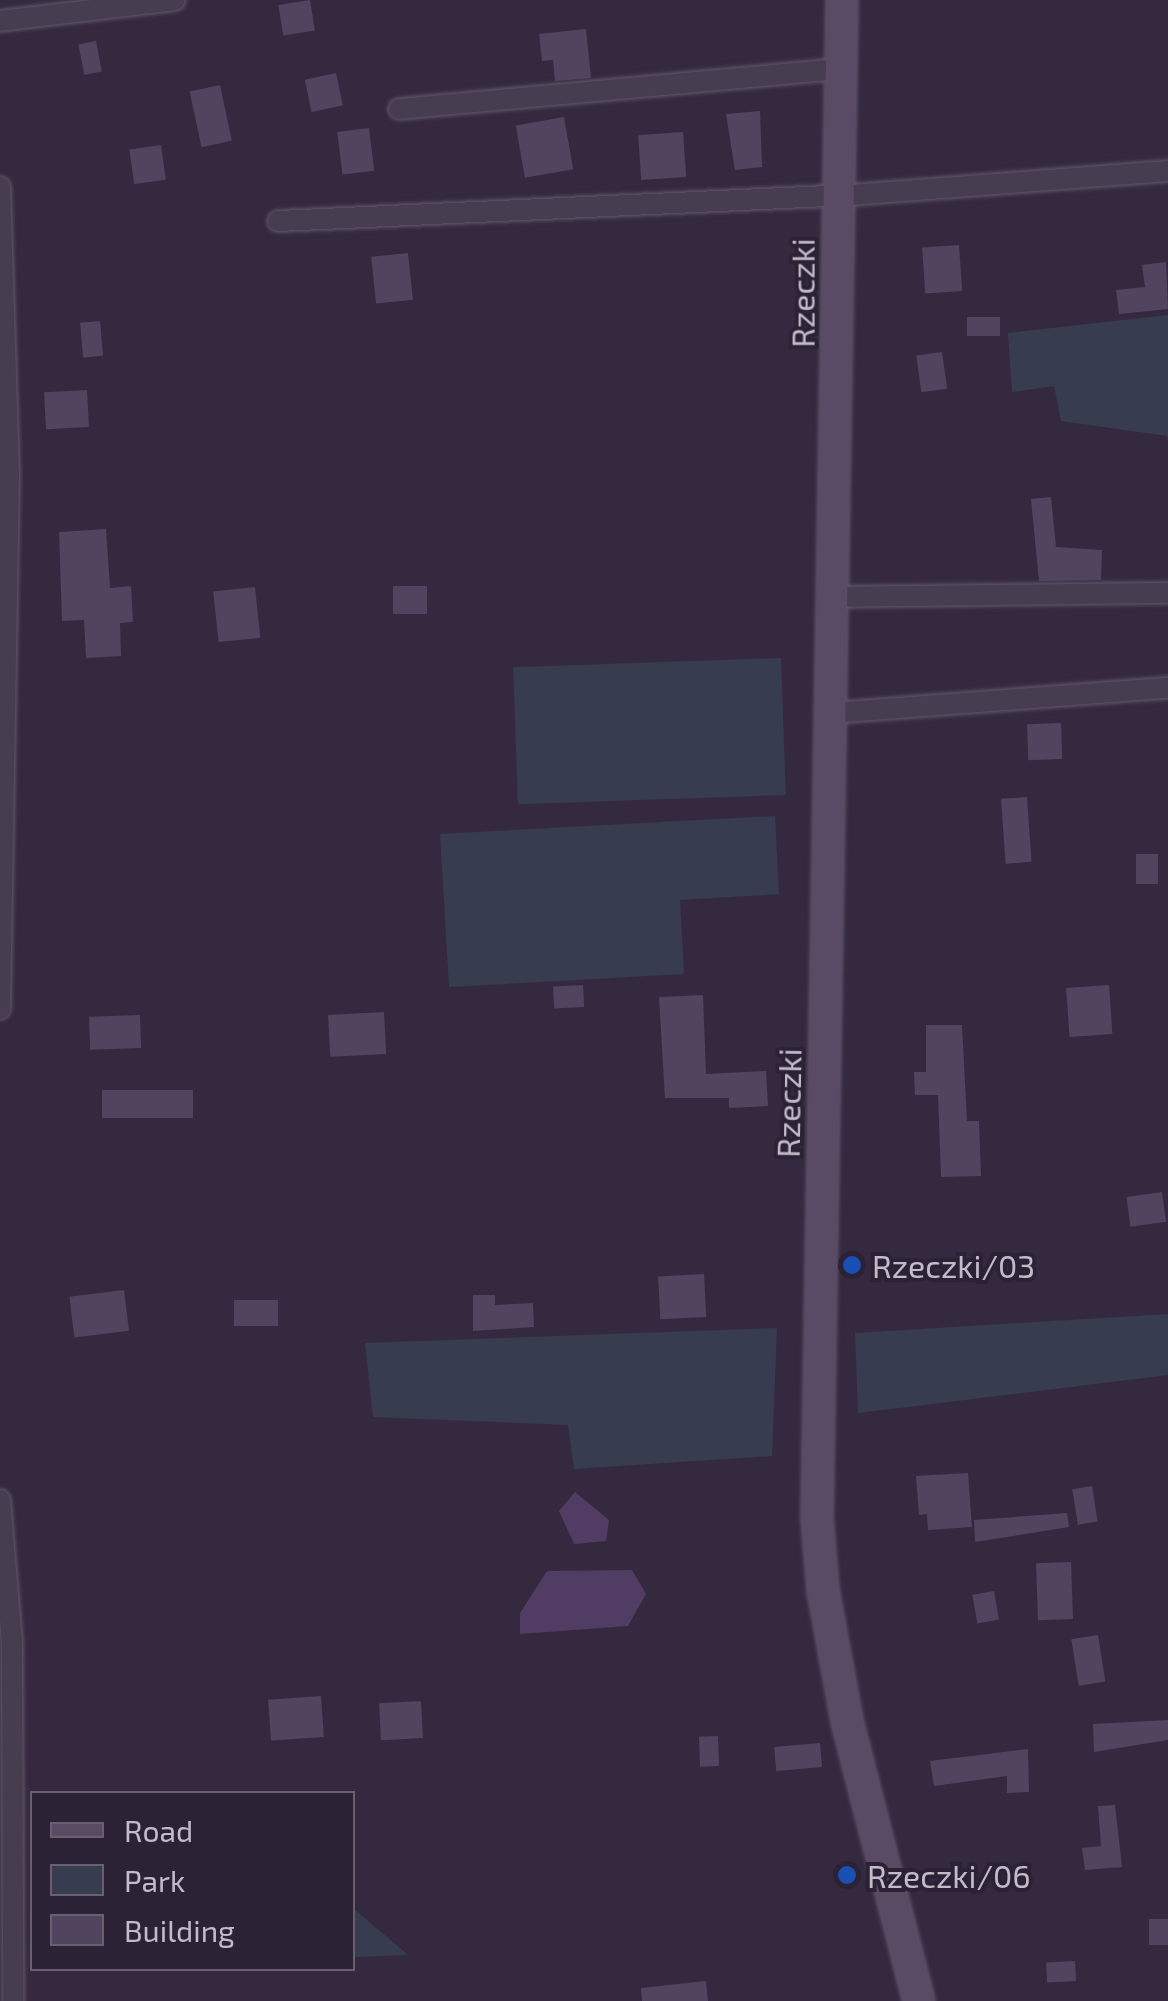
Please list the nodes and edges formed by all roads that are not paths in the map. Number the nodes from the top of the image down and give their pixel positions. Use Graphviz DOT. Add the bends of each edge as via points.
graph roads {
  1 [pos="175,0"];
  2 [pos="842,0"];
  3 [pos="0,21"];
  4 [pos="840,69"];
  5 [pos="399,110"];
  6 [pos="1168,171"];
  7 [pos="0,186"];
  8 [pos="838,195"];
  9 [pos="278,220"];
  10 [pos="1168,594"];
  11 [pos="835,597"];
  12 [pos="1168,688"];
  13 [pos="832,714"];
  14 [pos="0,1009"];
  15 [pos="0,1500"];
  16 [pos="6,1958"];
  17 [pos="13,2001"];
  18 [pos="919,2001"];
  1 -- 3 [label="street"];
  2 -- 4 [label="main road, Rzeczki"];
  4 -- 5 [label="street"];
  4 -- 8 [label="main road, Rzeczki"];
  6 -- 8 [label="street, Rzeczki"];
  7 -- 14 [label="street" via="9,472"];
  8 -- 9 [label="street, Rzeczki"];
  8 -- 11 [label="main road, Rzeczki"];
  10 -- 11 [label="street"];
  11 -- 13 [label="main road, Rzeczki"];
  12 -- 13 [label="street"];
  13 -- 18 [label="main road, Rzeczki" via="822,1590 847,1721"];
  15 -- 16 [label="street" via="12,1642"];
  16 -- 17 [label="street"];
}
